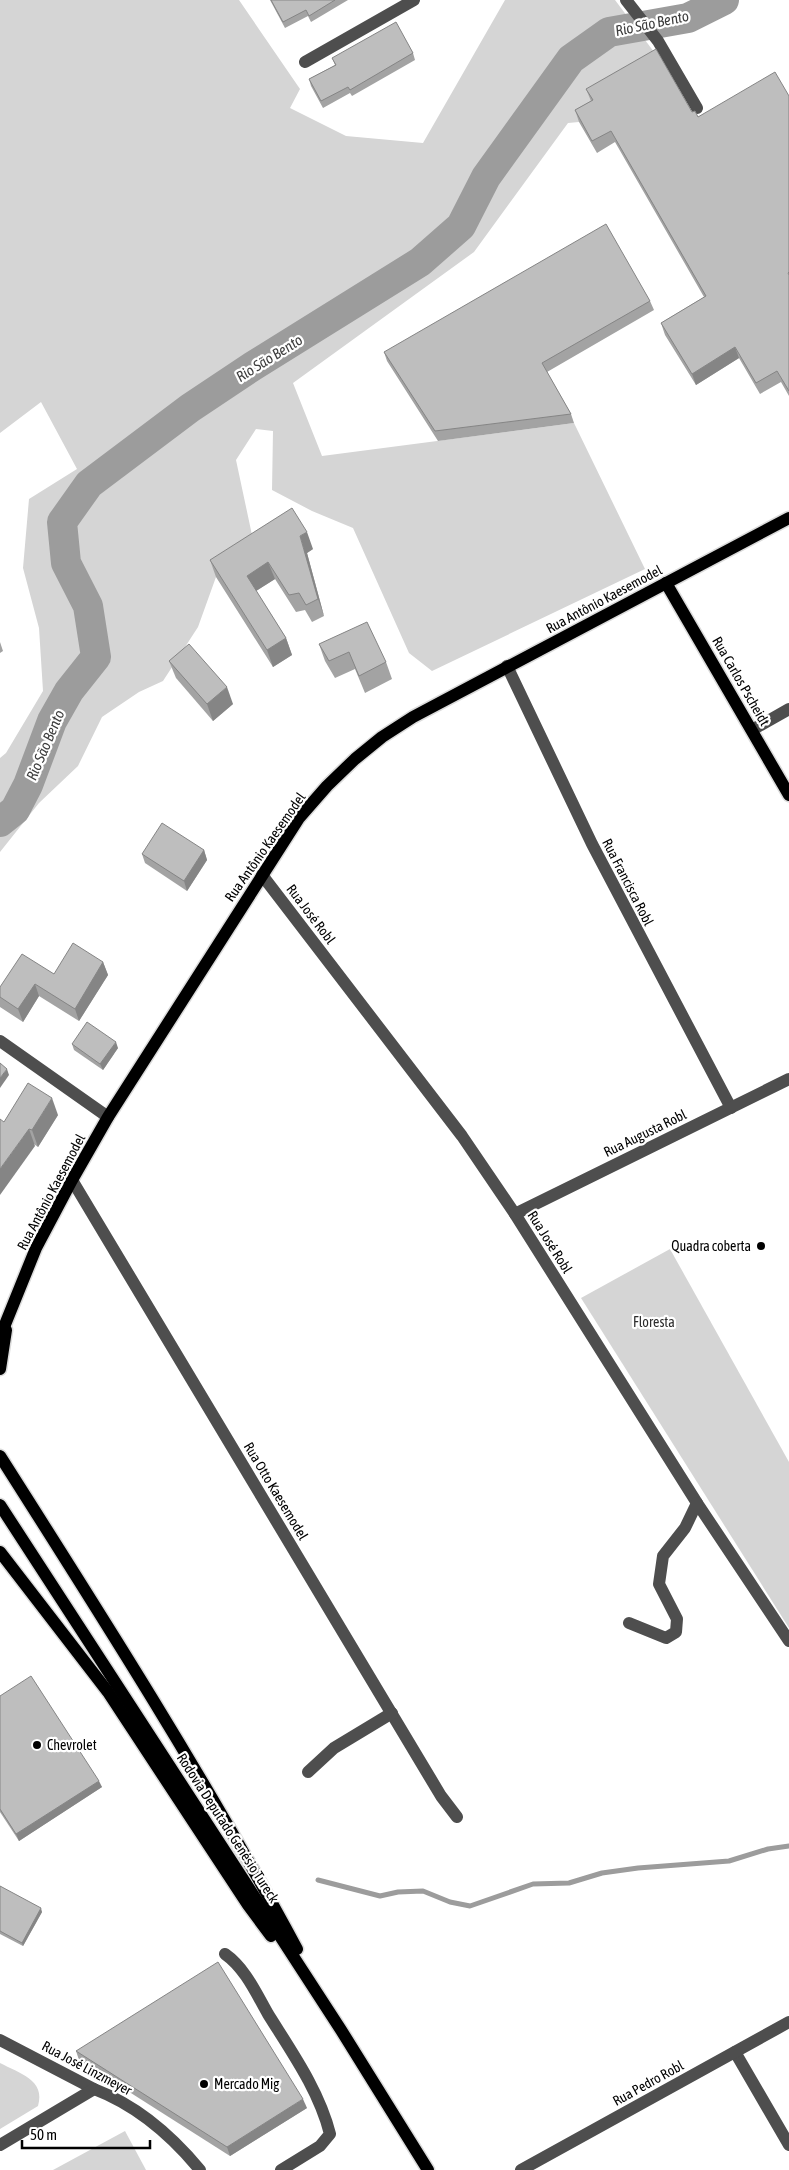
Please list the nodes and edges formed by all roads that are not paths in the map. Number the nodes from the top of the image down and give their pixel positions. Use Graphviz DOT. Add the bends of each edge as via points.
graph roads {
  1 [pos="414,0"];
  2 [pos="626,0"];
  3 [pos="305,62"];
  4 [pos="697,108"];
  5 [pos="789,518"];
  6 [pos="666,583"];
  7 [pos="507,666"];
  8 [pos="789,710"];
  9 [pos="752,730"];
  10 [pos="789,795"];
  11 [pos="262,874"];
  12 [pos="0,1041"];
  13 [pos="789,1079"];
  14 [pos="731,1108"];
  15 [pos="108,1117"];
  16 [pos="72,1180"];
  17 [pos="515,1214"];
  18 [pos="9,1313"];
  19 [pos="0,1326"];
  20 [pos="0,1337"];
  21 [pos="0,1369"];
  22 [pos="0,1456"];
  23 [pos="698,1503"];
  24 [pos="0,1505"];
  25 [pos="2,1556"];
  26 [pos="628,1623"];
  27 [pos="789,1641"];
  28 [pos="392,1713"];
  29 [pos="308,1772"];
  30 [pos="457,1817"];
  31 [pos="225,1954"];
  32 [pos="789,2022"];
  33 [pos="341,2030"];
  34 [pos="0,2040"];
  35 [pos="735,2052"];
  36 [pos="94,2089"];
  37 [pos="0,2145"];
  38 [pos="789,2145"];
  39 [pos="427,2168"];
  40 [pos="200,2170"];
  41 [pos="281,2170"];
  42 [pos="521,2170"];
  1 -- 3 [label="street"];
  2 -- 4 [label="street" via="658,41"];
  5 -- 6 [label="main road, Rua Antônio Kaesemodel"];
  6 -- 7 [label="main road, Rua Antônio Kaesemodel"];
  6 -- 9 [label="main road, Rua Carlos Pscheidt"];
  7 -- 11 [label="main road, Rua Antônio Kaesemodel" via="382,737 327,786 299,818"];
  7 -- 14 [label="street, Rua Francisca Robl" via="592,844"];
  8 -- 9 [label="street"];
  9 -- 10 [label="main road, Rua Carlos Pscheidt"];
  11 -- 15 [label="main road, Rua Antônio Kaesemodel"];
  11 -- 17 [label="street, Rua José Robl" via="462,1136"];
  12 -- 15 [label="street"];
  13 -- 14 [label="street, Rua Augusta Robl"];
  14 -- 17 [label="street, Rua Augusta Robl"];
  15 -- 16 [label="main road, Rua Antônio Kaesemodel"];
  16 -- 18 [label="main road, Rua Antônio Kaesemodel" via="36,1248"];
  16 -- 28 [label="street, Rua Otto Kaesemodel"];
  17 -- 23 [label="street, Rua José Robl"];
  18 -- 19 [label="main road"];
  18 -- 20 [label="main road, Rua Antônio Kaesemodel"];
  18 -- 21 [label="main road, Rua Antônio Kaesemodel"];
  22 -- 33 [label="main road" via="141,1678 264,1887"];
  23 -- 26 [label="street" via="685,1528 663,1556 659,1584 677,1619 676,1632 666,1638"];
  23 -- 27 [label="street, Rua José Robl"];
  24 -- 33 [label="main road, Rodovia Deputado Genésio Tureck"];
  25 -- 33 [label="main road" via="108,1692 248,1905"];
  28 -- 29 [label="street" via="334,1748"];
  28 -- 30 [label="street, Rua Otto Kaesemodel"];
  31 -- 41 [label="street" via="235,1961 300,2066 325,2116 330,2134 320,2146"];
  32 -- 35 [label="street, Rua Pedro Robl"];
  33 -- 39 [label="main road, Rodovia Deputado Genésio Tureck"];
  34 -- 36 [label="street, Rua José Linzmeyer"];
  35 -- 38 [label="street"];
  35 -- 42 [label="street, Rua Pedro Robl"];
  36 -- 37 [label="street"];
  36 -- 40 [label="street, Rua José Linzmeyer" via="109,2095 164,2132"];
}
